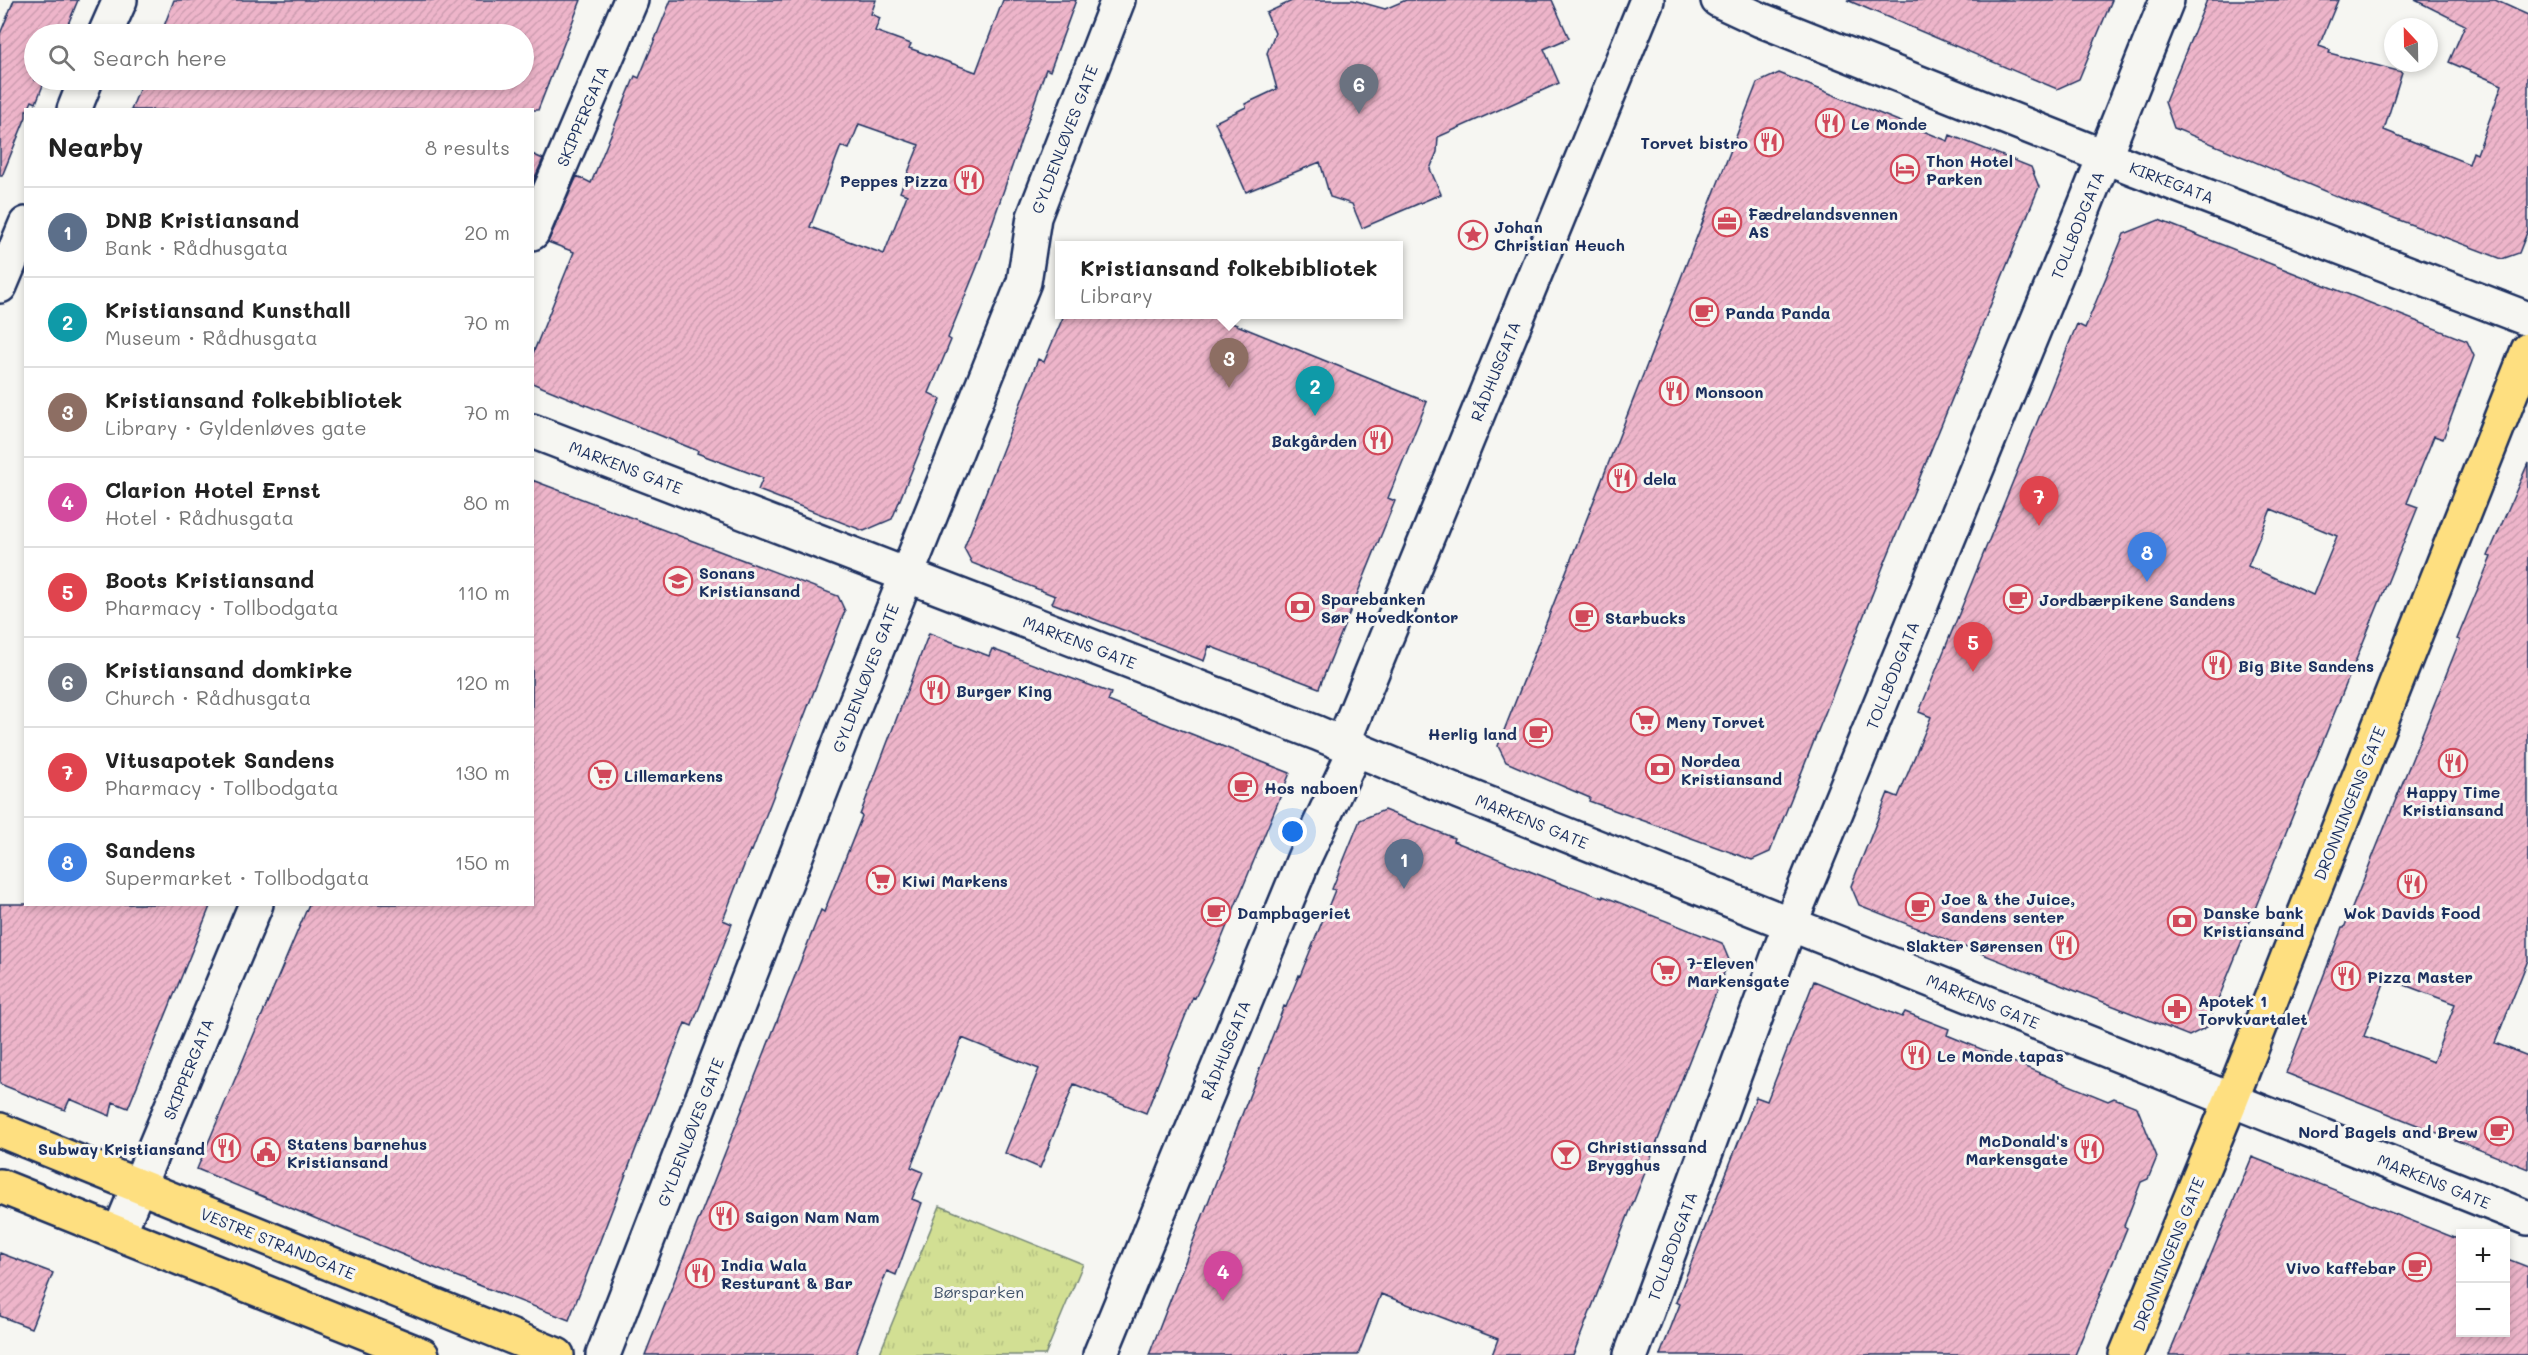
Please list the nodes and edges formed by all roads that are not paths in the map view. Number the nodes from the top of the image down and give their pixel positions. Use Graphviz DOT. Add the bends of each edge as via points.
graph roads {
  1 [pos="120,0"];
  2 [pos="631,0"];
  3 [pos="1118,0"];
  4 [pos="1647,0"];
  5 [pos="1718,0"];
  6 [pos="2167,0"];
  7 [pos="109,24"];
  8 [pos="83,90"];
  9 [pos="75,108"];
  10 [pos="2104,156"];
  11 [pos="534,228"];
  12 [pos="18,231"];
  13 [pos="0,286"];
  14 [pos="2528,319"];
  15 [pos="2528,350"];
  16 [pos="534,432"];
  17 [pos="906,575"];
  18 [pos="1349,745"];
  19 [pos="255,906"];
  20 [pos="1790,924"];
  21 [pos="2231,1100"];
  22 [pos="0,1130"];
  23 [pos="0,1186"];
  24 [pos="140,1186"];
  25 [pos="2528,1218"];
  26 [pos="119,1233"];
  27 [pos="422,1355"];
  28 [pos="557,1355"];
  29 [pos="603,1355"];
  30 [pos="1100,1355"];
  31 [pos="1631,1355"];
  32 [pos="2126,1355"];
  1 -- 7 [label="street"];
  2 -- 11 [label="street, SKIPPERGATA"];
  3 -- 17 [label="street, GYLDENLØVES GATE" via="1034,217 1024,282"];
  4 -- 18 [label="street, RÅDHUSGATA"];
  5 -- 10 [label="street, KIRKEGATA"];
  6 -- 10 [label="street, TOLLBODGATA"];
  8 -- 9 [label="street"];
  10 -- 14 [label="street, KIRKEGATA"];
  10 -- 20 [label="street, TOLLBODGATA"];
  12 -- 13 [label="street"];
  15 -- 21 [label="main road, DRONNINGENS GATE"];
  16 -- 17 [label="street, MARKENS GATE"];
  17 -- 18 [label="street, MARKENS GATE"];
  17 -- 29 [label="street, GYLDENLØVES GATE"];
  18 -- 20 [label="street, MARKENS GATE"];
  18 -- 30 [label="street, RÅDHUSGATA"];
  19 -- 24 [label="street, SKIPPERGATA"];
  20 -- 21 [label="street, MARKENS GATE"];
  20 -- 31 [label="street, TOLLBODGATA"];
  21 -- 25 [label="street, MARKENS GATE"];
  21 -- 32 [label="main road, DRONNINGENS GATE"];
  22 -- 24 [label="main road, VESTRE STRANDGATE"];
  23 -- 26 [label="main road"];
  24 -- 26 [label="street, SKIPPERGATA"];
  24 -- 28 [label="main road, VESTRE STRANDGATE"];
  26 -- 27 [label="main road"];
}
